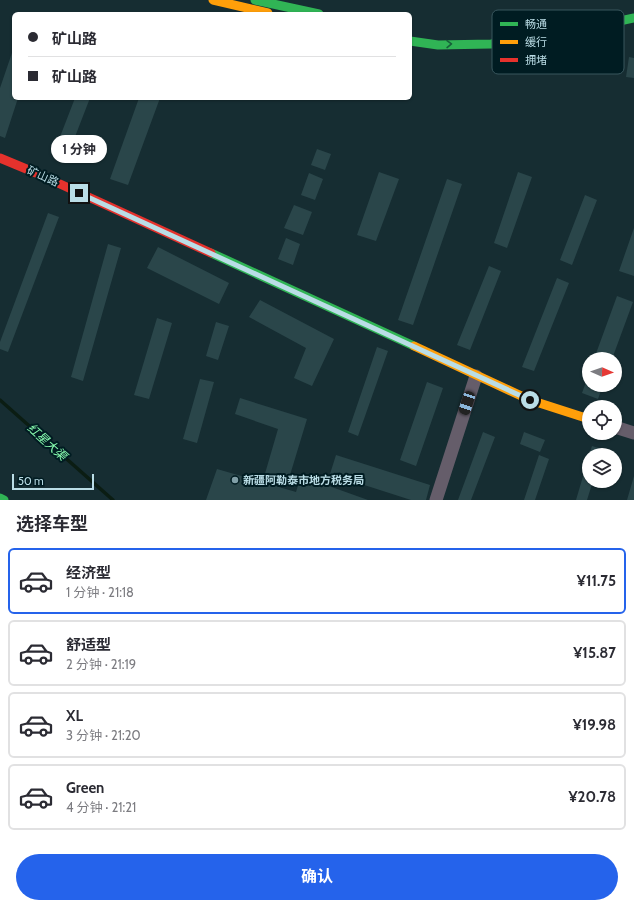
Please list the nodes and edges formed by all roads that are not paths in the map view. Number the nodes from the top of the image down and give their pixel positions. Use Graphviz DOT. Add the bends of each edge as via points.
graph roads {
  1 [pos="213,0"];
  2 [pos="255,0"];
  3 [pos="264,12"];
  4 [pos="310,12"];
  5 [pos="634,18"];
  6 [pos="624,20"];
  7 [pos="412,41"];
  8 [pos="492,44"];
  9 [pos="0,158"];
  10 [pos="476,376"];
  11 [pos="582,417"];
  12 [pos="622,429"];
  13 [pos="634,432"];
  14 [pos="0,498"];
  15 [pos="4,500"];
  16 [pos="436,500"];
  1 -- 3 [label="street"];
  2 -- 4 [label="street"];
  6 -- 5 [label="street, one-way"];
  7 -- 8 [label="street, one-way"];
  9 -- 10 [label="street, 矿山路"];
  10 -- 11 [label="street, 矿山路" via="530,400"];
  10 -- 16 [label="street"];
  12 -- 13 [label="street"];
  14 -- 15 [label="street"];
}
